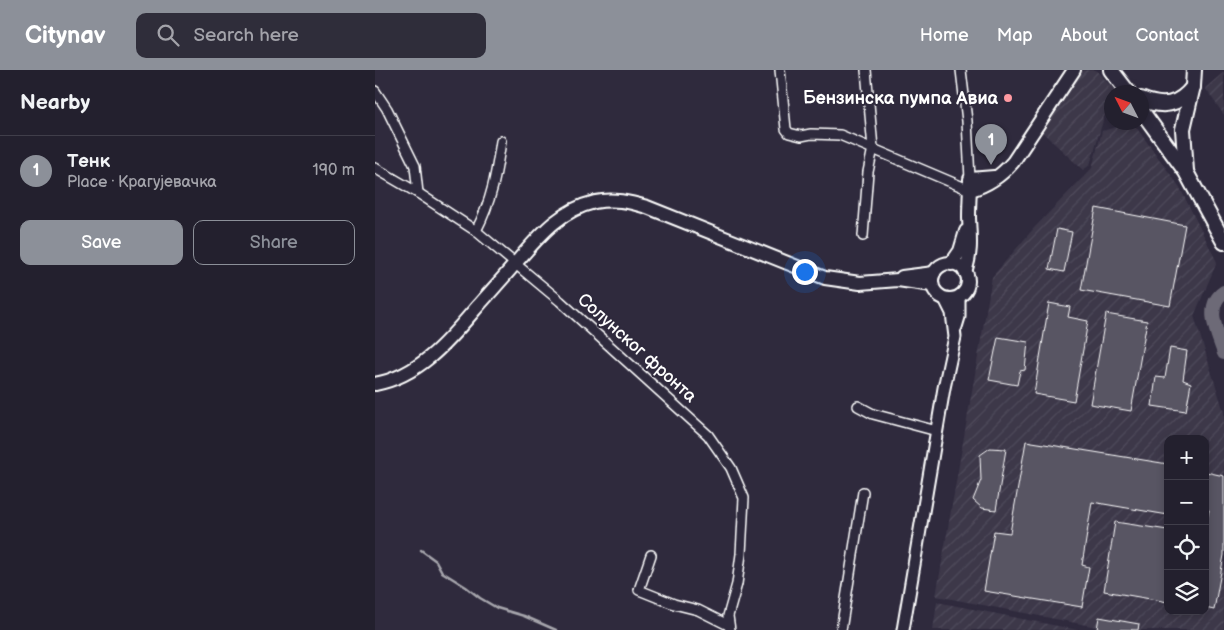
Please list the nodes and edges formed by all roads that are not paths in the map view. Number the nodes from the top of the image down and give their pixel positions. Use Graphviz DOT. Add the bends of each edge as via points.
graph roads {
  1 [pos="780,70"];
  2 [pos="866,70"];
  3 [pos="961,70"];
  4 [pos="1074,70"];
  5 [pos="1111,70"];
  6 [pos="1194,70"];
  7 [pos="1123,85"];
  8 [pos="1193,86"];
  9 [pos="375,91"];
  10 [pos="1149,102"];
  11 [pos="1149,121"];
  12 [pos="501,140"];
  13 [pos="873,148"];
  14 [pos="375,168"];
  15 [pos="1186,172"];
  16 [pos="970,184"];
  17 [pos="418,193"];
  18 [pos="969,220"];
  19 [pos="476,231"];
  20 [pos="863,236"];
  21 [pos="1224,242"];
  22 [pos="515,263"];
  23 [pos="951,264"];
  24 [pos="965,272"];
  25 [pos="933,279"];
  26 [pos="959,297"];
  27 [pos="945,299"];
  28 [pos="955,329"];
  29 [pos="375,384"];
  30 [pos="858,406"];
  31 [pos="937,431"];
  32 [pos="863,492"];
  33 [pos="651,555"];
  34 [pos="729,627"];
  35 [pos="841,630"];
  36 [pos="903,630"];
  1 -- 13 [label="street" via="786,129 789,132 801,136 840,135"];
  2 -- 13 [label="street"];
  3 -- 16 [label="street"];
  4 -- 16 [label="main road" via="1016,160 998,176"];
  5 -- 7 [label="main road"];
  6 -- 8 [label="main road"];
  8 -- 10 [label="main road" via="1176,102"];
  8 -- 15 [label="main road" via="1183,129"];
  9 -- 17 [label="street" via="415,166"];
  11 -- 15 [label="main road"];
  12 -- 19 [label="street" via="487,210"];
  13 -- 16 [label="street"];
  13 -- 20 [label="street"];
  14 -- 17 [label="street, Солунског фронта"];
  15 -- 21 [label="main road"];
  16 -- 18 [label="main road"];
  17 -- 19 [label="street, Солунског фронта"];
  18 -- 23 [label="main road" via="963,246"];
  18 -- 24 [label="main road" via="971,247"];
  19 -- 22 [label="street, Солунског фронта"];
  22 -- 25 [label="main road" via="549,226 571,211 595,202 621,201 656,211 836,280 860,283 898,280 911,275"];
  22 -- 29 [label="main road" via="435,353 405,374"];
  22 -- 34 [label="street, Солунског фронта" via="708,435 731,468 744,498 741,554 728,616"];
  23 -- 24 [label="main road"];
  23 -- 25 [label="main road" via="941,266"];
  24 -- 26 [label="main road" via="966,288"];
  25 -- 27 [label="main road" via="937,294"];
  26 -- 27 [label="main road"];
  26 -- 28 [label="street"];
  27 -- 28 [label="street" via="951,309"];
  28 -- 31 [label="street"];
  30 -- 31 [label="street" via="873,414"];
  31 -- 36 [label="street"];
  32 -- 35 [label="street"];
  33 -- 34 [label="street" via="639,590 698,610"];
}
